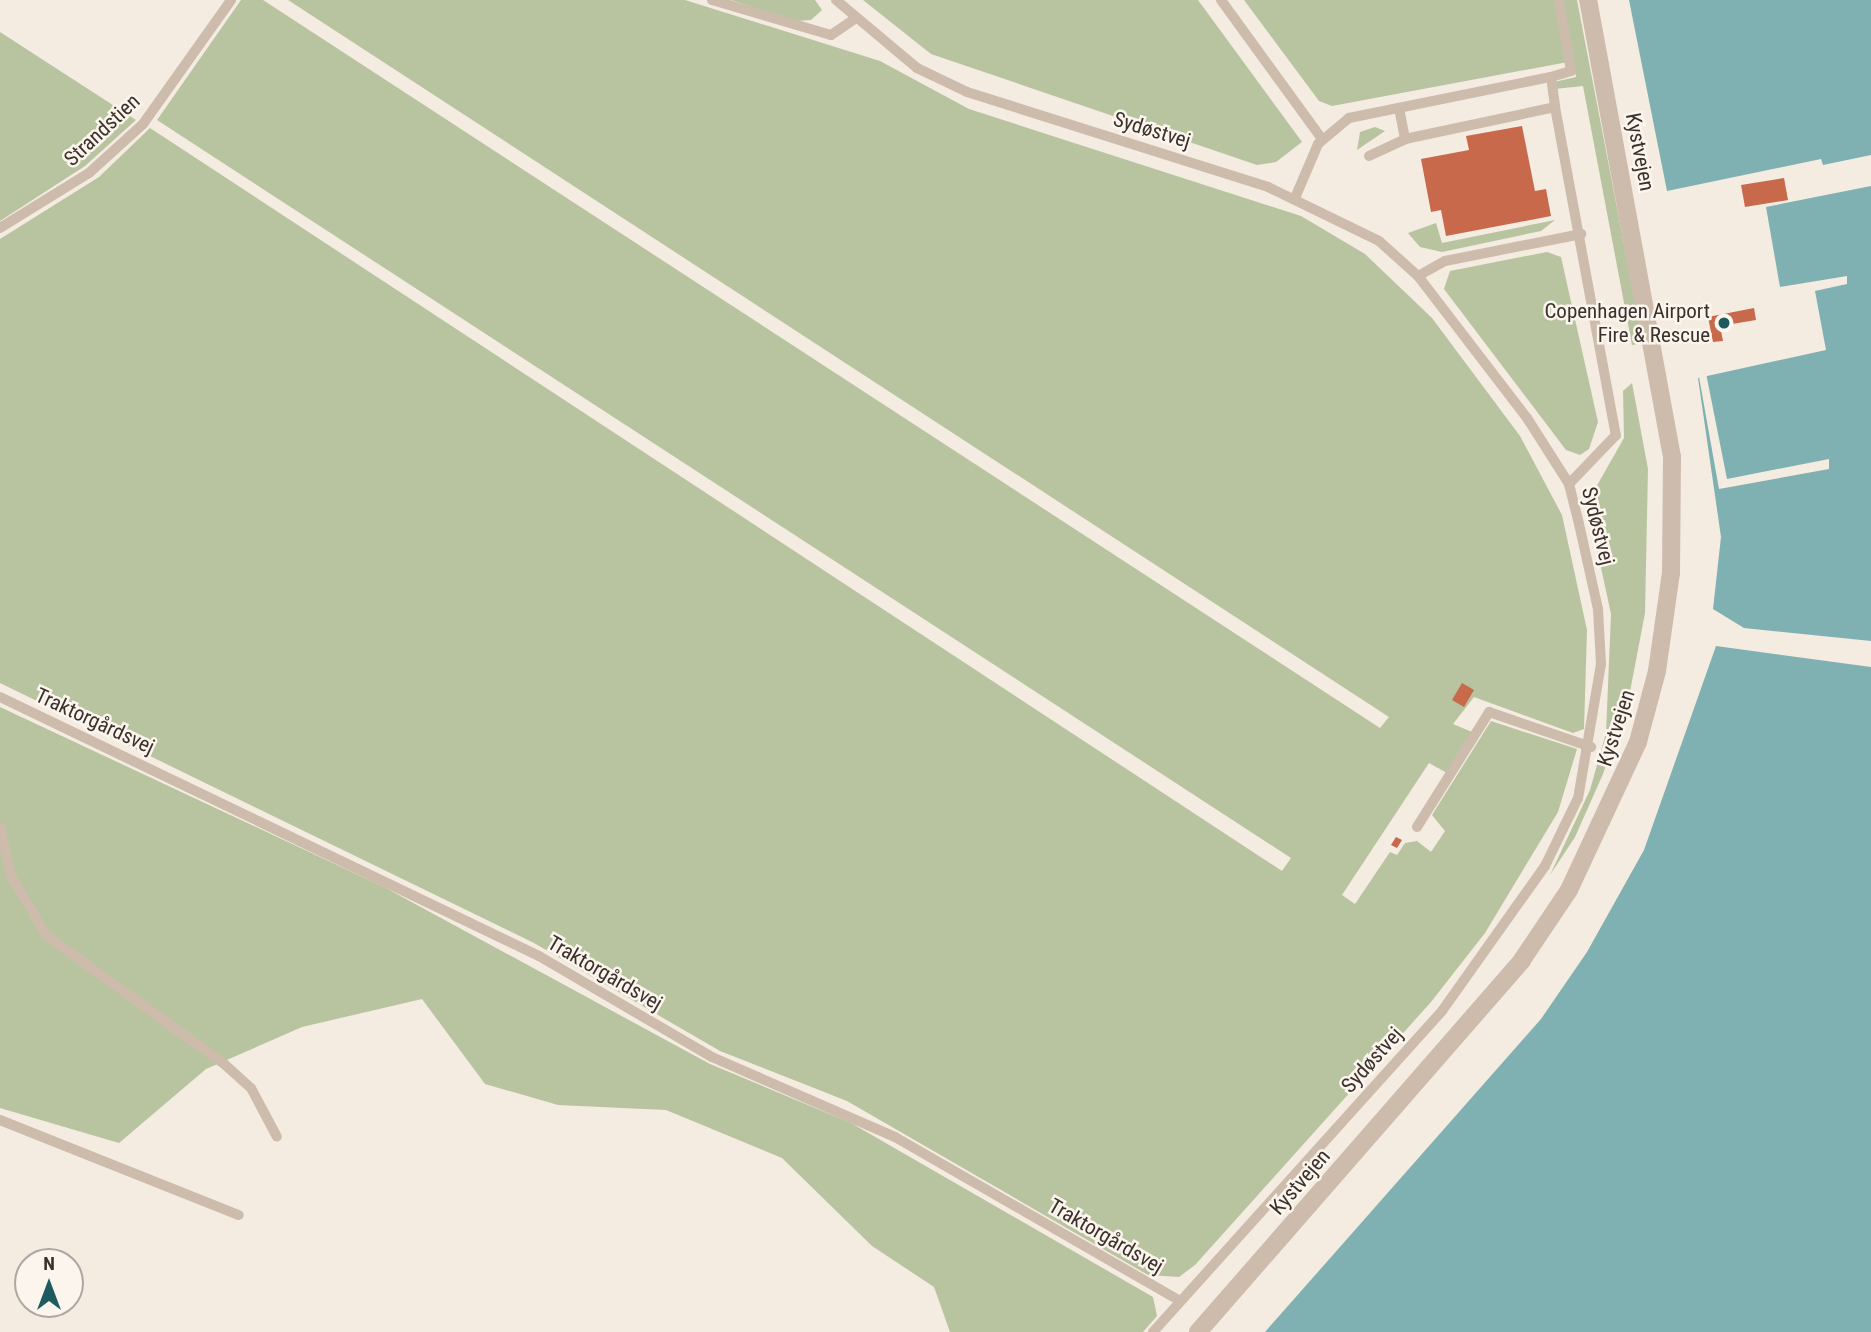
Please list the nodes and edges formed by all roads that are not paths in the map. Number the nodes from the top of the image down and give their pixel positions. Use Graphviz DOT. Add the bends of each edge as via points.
graph roads {
  1 [pos="231,0"];
  2 [pos="712,0"];
  3 [pos="836,0"];
  4 [pos="1221,0"];
  5 [pos="1559,0"];
  6 [pos="1588,0"];
  7 [pos="856,18"];
  8 [pos="1550,77"];
  9 [pos="1555,107"];
  10 [pos="1399,108"];
  11 [pos="1322,139"];
  12 [pos="1405,139"];
  13 [pos="1369,156"];
  14 [pos="1295,198"];
  15 [pos="0,228"];
  16 [pos="1581,234"];
  17 [pos="1418,276"];
  18 [pos="1569,484"];
  19 [pos="0,697"];
  20 [pos="1591,747"];
  21 [pos="0,827"];
  22 [pos="1417,827"];
  23 [pos="0,1120"];
  24 [pos="277,1137"];
  25 [pos="239,1214"];
  26 [pos="1180,1301"];
  27 [pos="1153,1332"];
  28 [pos="1198,1332"];
  1 -- 15 [label="lane, Strandstien" via="143,124 89,173"];
  2 -- 7 [label="lane" via="831,35"];
  3 -- 7 [label="lane, Sydøstvej"];
  4 -- 11 [label="lane"];
  5 -- 8 [label="lane" via="1571,71"];
  6 -- 28 [label="street, Kystvejen" via="1672,457 1671,573 1657,671 1638,742 1569,890 1522,960"];
  7 -- 14 [label="lane, Sydøstvej" via="917,68 967,92"];
  8 -- 9 [label="lane"];
  8 -- 10 [label="lane"];
  9 -- 12 [label="lane"];
  9 -- 16 [label="lane"];
  10 -- 11 [label="lane" via="1349,118"];
  10 -- 12 [label="lane"];
  11 -- 14 [label="lane"];
  12 -- 13 [label="lane"];
  14 -- 17 [label="lane, Sydøstvej" via="1379,241"];
  16 -- 17 [label="lane" via="1445,261"];
  16 -- 18 [label="lane" via="1616,435 1608,451"];
  17 -- 18 [label="lane, Sydøstvej" via="1527,418"];
  18 -- 20 [label="lane, Sydøstvej" via="1598,609 1601,664"];
  19 -- 26 [label="lane, Traktorgårdsvej" via="539,956 712,1057 895,1137"];
  20 -- 22 [label="lane" via="1489,712"];
  20 -- 26 [label="lane, Sydøstvej" via="1578,798 1545,866 1498,939 1442,1011"];
  21 -- 24 [label="lane" via="11,876 47,936 222,1062 251,1088"];
  23 -- 25 [label="lane"];
  26 -- 27 [label="lane, Sydøstvej"];
}
